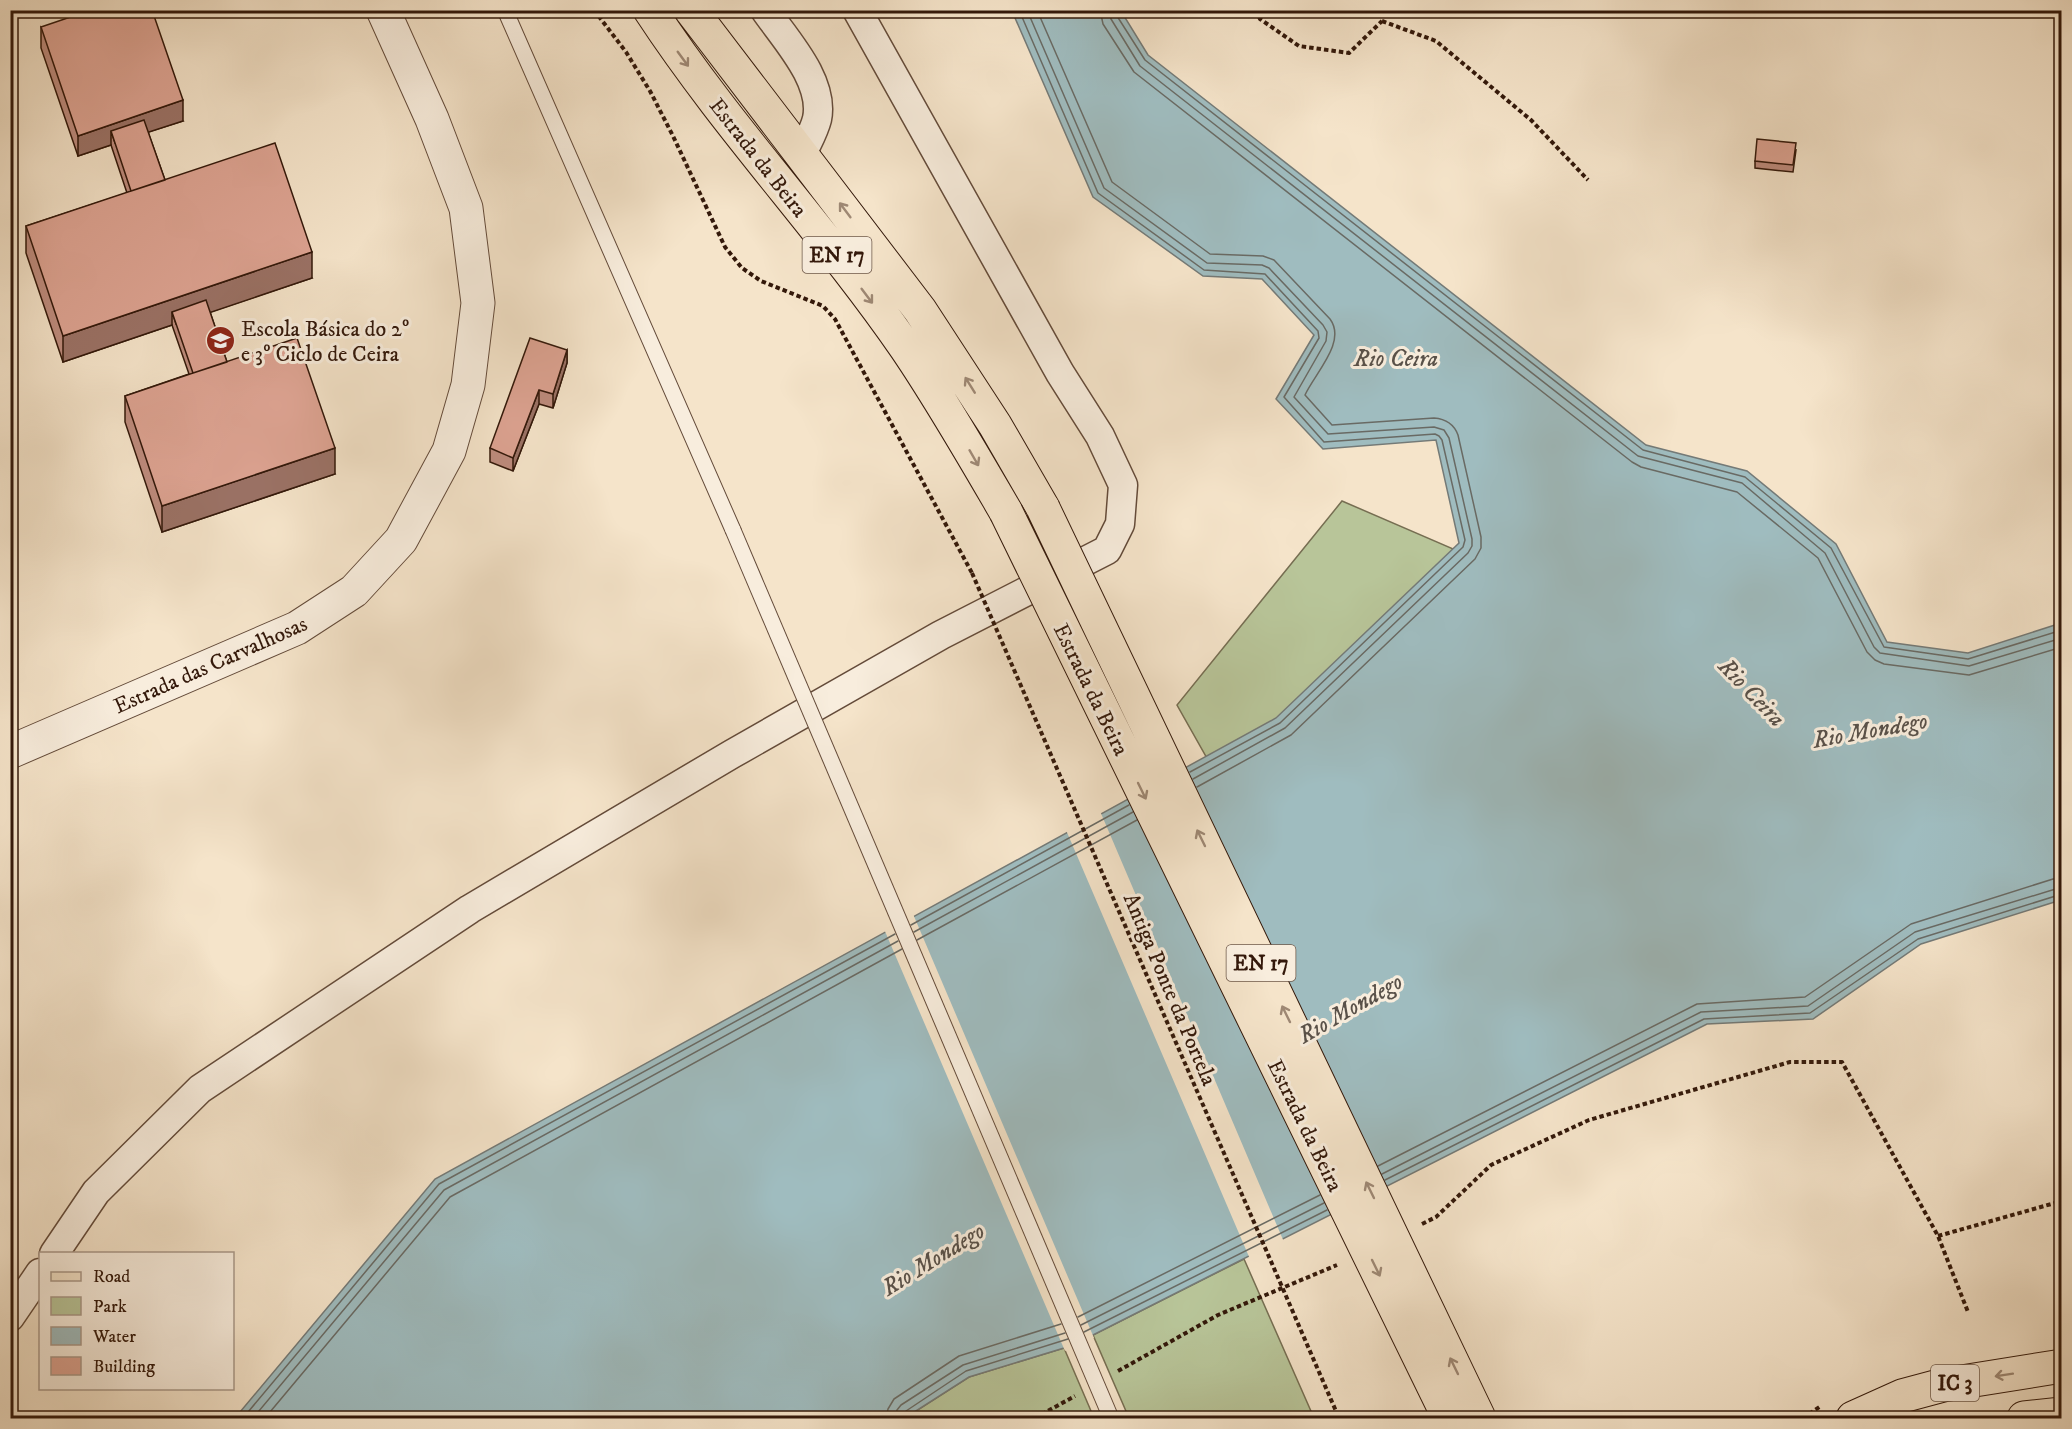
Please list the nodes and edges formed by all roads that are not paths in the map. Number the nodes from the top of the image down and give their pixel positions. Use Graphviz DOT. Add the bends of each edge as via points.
graph roads {
  1 [pos="383,10"];
  2 [pos="505,10"];
  3 [pos="650,10"];
  4 [pos="691,10"];
  5 [pos="765,10"];
  6 [pos="857,10"];
  7 [pos="802,154"];
  8 [pos="10,752"];
  9 [pos="55,1252"];
  10 [pos="39,1274"];
  11 [pos="10,1317"];
  12 [pos="2061,1366"];
  13 [pos="2061,1414"];
  14 [pos="1111,1419"];
  15 [pos="1449,1419"];
  16 [pos="1479,1419"];
  17 [pos="1853,1419"];
  18 [pos="2024,1419"];
  1 -- 8 [label="street, Estrada das Carvalhosas" via="432,119 466,208 478,303 468,385 449,451 401,540 354,591 297,628"];
  2 -- 14 [label="lane, bridge" via="733,530"];
  3 -- 15 [label="main road, Estrada da Beira / EN 17, one-way, bridge" via="706,91 906,347 1006,512"];
  4 -- 7 [label="main road, Estrada da Beira / EN 17"];
  5 -- 7 [label="street" via="807,70 817,98 817,118"];
  6 -- 9 [label="street" via="1060,374 1100,436 1123,485 1120,524 1107,550 941,635 470,909 200,1089 96,1192"];
  16 -- 7 [label="main road, Estrada da Beira / EN 17, one-way, bridge" via="1043,508 926,318"];
  10 -- 11 [label="street"];
  12 -- 17 [label="main road, IC 3, one-way" via="1943,1385 1902,1396"];
  13 -- 18 [label="main road"];
}
